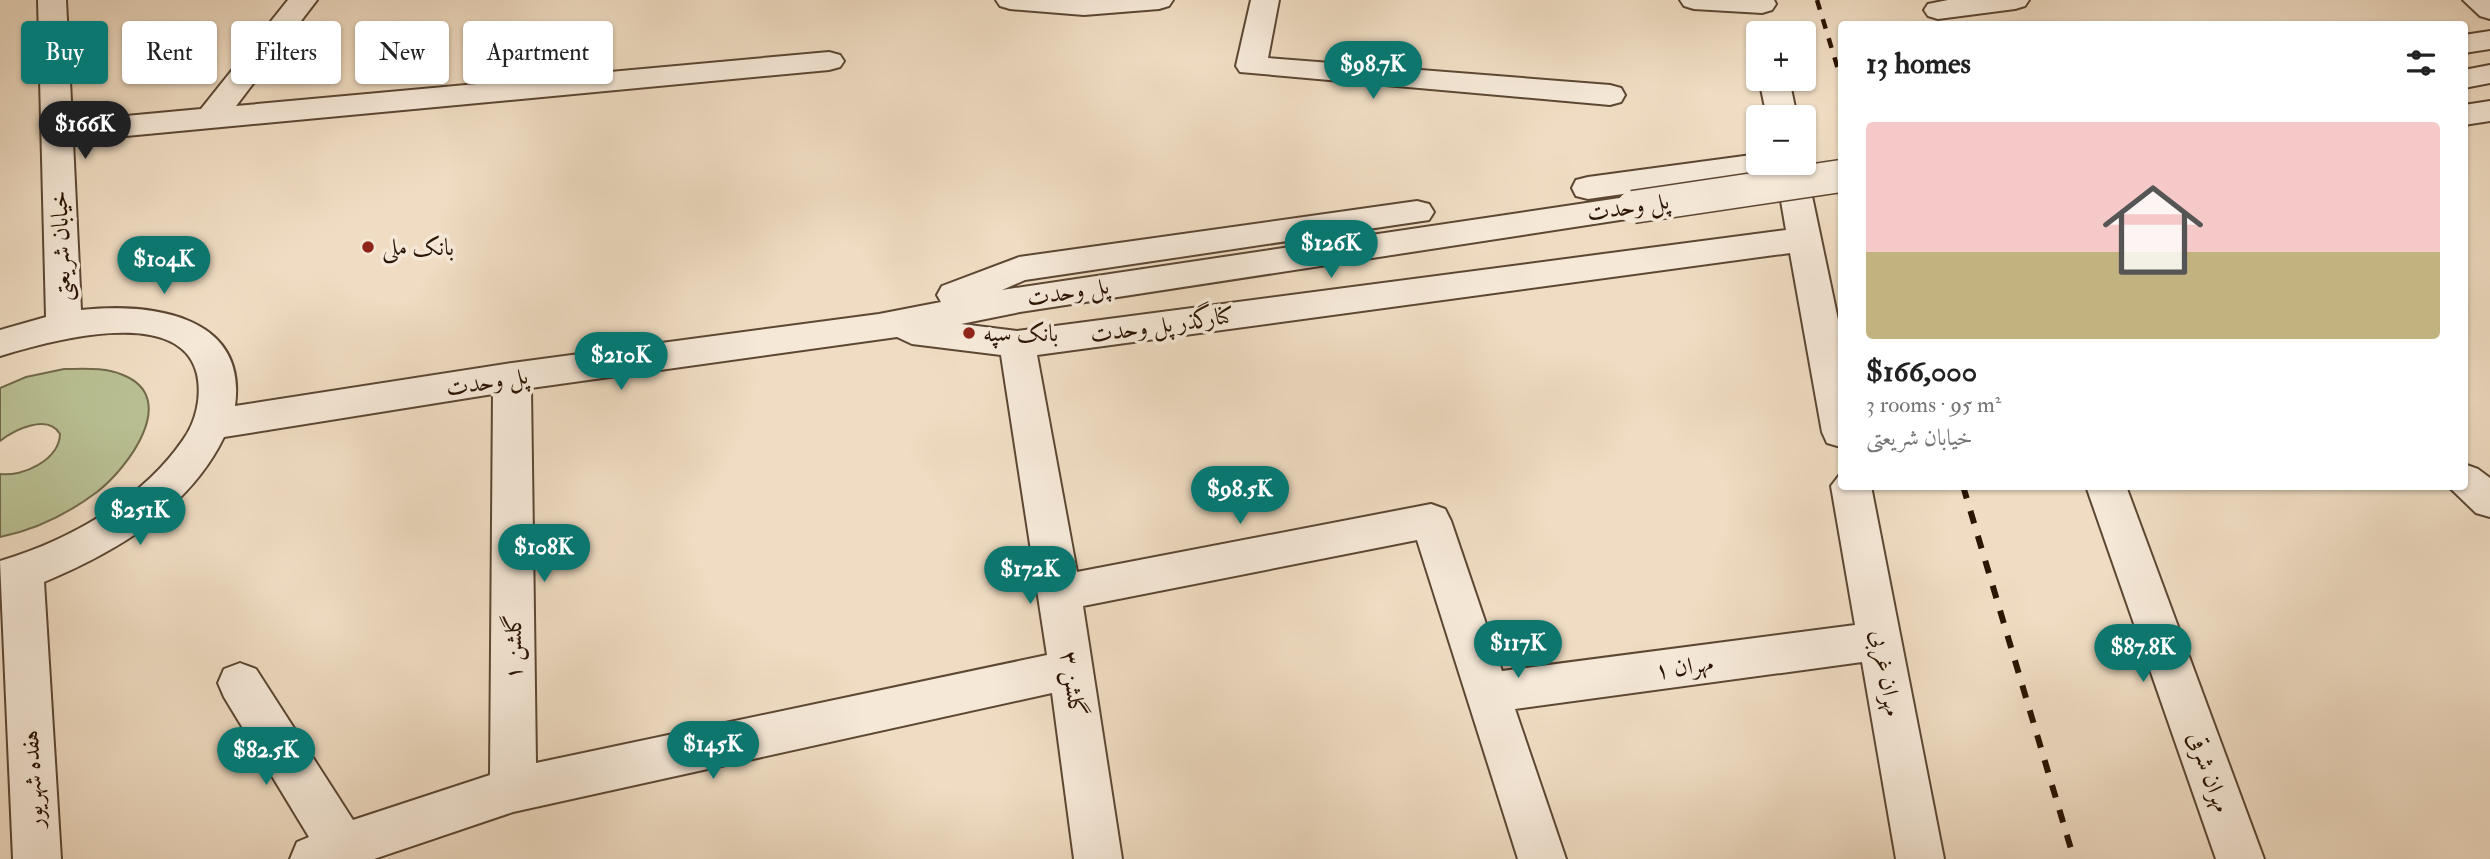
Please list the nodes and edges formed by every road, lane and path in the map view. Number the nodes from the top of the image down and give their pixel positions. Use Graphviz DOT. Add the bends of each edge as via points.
graph roads {
  1 [pos="52,0"];
  2 [pos="303,0"];
  3 [pos="1010,0"];
  4 [pos="1159,0"];
  5 [pos="1265,0"];
  6 [pos="1694,0"];
  7 [pos="2015,0"];
  8 [pos="2477,0"];
  9 [pos="1761,2"];
  10 [pos="2490,10"];
  11 [pos="1944,12"];
  12 [pos="1764,21"];
  13 [pos="2490,40"];
  14 [pos="2468,43"];
  15 [pos="829,61"];
  16 [pos="2490,74"];
  17 [pos="2468,78"];
  18 [pos="1610,95"];
  19 [pos="2490,111"];
  20 [pos="2468,114"];
  21 [pos="212,116"];
  22 [pos="58,132"];
  23 [pos="1746,166"];
  24 [pos="1793,175"];
  25 [pos="1838,176"];
  26 [pos="1805,239"];
  27 [pos="64,324"];
  28 [pos="879,327"];
  29 [pos="0,343"];
  30 [pos="1017,344"];
  31 [pos="512,377"];
  32 [pos="1838,416"];
  33 [pos="212,424"];
  34 [pos="2468,483"];
  35 [pos="1852,490"];
  36 [pos="2107,490"];
  37 [pos="2490,501"];
  38 [pos="11,577"];
  39 [pos="1060,593"];
  40 [pos="1880,640"];
  41 [pos="1071,669"];
  42 [pos="13,681"];
  43 [pos="240,683"];
  44 [pos="1488,692"];
  45 [pos="513,790"];
  46 [pos="336,855"];
  47 [pos="1915,858"];
  48 [pos="37,859"];
  49 [pos="1098,859"];
  50 [pos="1542,859"];
  51 [pos="2240,859"];
  1 -- 22 [label="street, خیابان شریعتی"];
  2 -- 21 [label="street"];
  3 -- 4 [label="street" via="1063,8 1115,8"];
  5 -- 18 [label="street" via="1251,66"];
  6 -- 9 [label="street"];
  7 -- 11 [label="street"];
  8 -- 10 [label="street"];
  9 -- 12 [label="street"];
  13 -- 14 [label="street"];
  15 -- 21 [label="street"];
  16 -- 17 [label="street"];
  19 -- 20 [label="street"];
  21 -- 22 [label="street"];
  22 -- 27 [label="street, خیابان شریعتی"];
  23 -- 28 [label="street" via="1019,269"];
  24 -- 26 [label="street"];
  25 -- 28 [label="street, پل وحدت, bridge" via="1020,299"];
  26 -- 30 [label="street, کنارگذر پل وحدت"];
  26 -- 32 [label="street"];
  27 -- 29 [label="street"];
  27 -- 33 [label="street" via="135,320 172,327 205,348 220,382"];
  28 -- 30 [label="street, کنارگذر پل وحدت"];
  28 -- 31 [label="street, پل وحدت"];
  30 -- 39 [label="street, گلشن ۳"];
  31 -- 33 [label="street, پل وحدت"];
  31 -- 45 [label="street, گلشن ۱"];
  33 -- 38 [label="street" via="186,466 143,507 88,545"];
  34 -- 37 [label="street"];
  35 -- 40 [label="street, مهران غربی"];
  36 -- 51 [label="street, مهران شرقی"];
  38 -- 42 [label="street, هفده شهریور"];
  39 -- 41 [label="street, گلشن ۳"];
  39 -- 44 [label="street" via="1431,521"];
  40 -- 44 [label="street, مهران ۱"];
  40 -- 47 [label="street, مهران غربی"];
  41 -- 45 [label="street"];
  41 -- 49 [label="street, گلشن ۳"];
  42 -- 48 [label="street, هفده شهریور"];
  43 -- 46 [label="street"];
  44 -- 50 [label="street"];
  45 -- 46 [label="street"];
}
